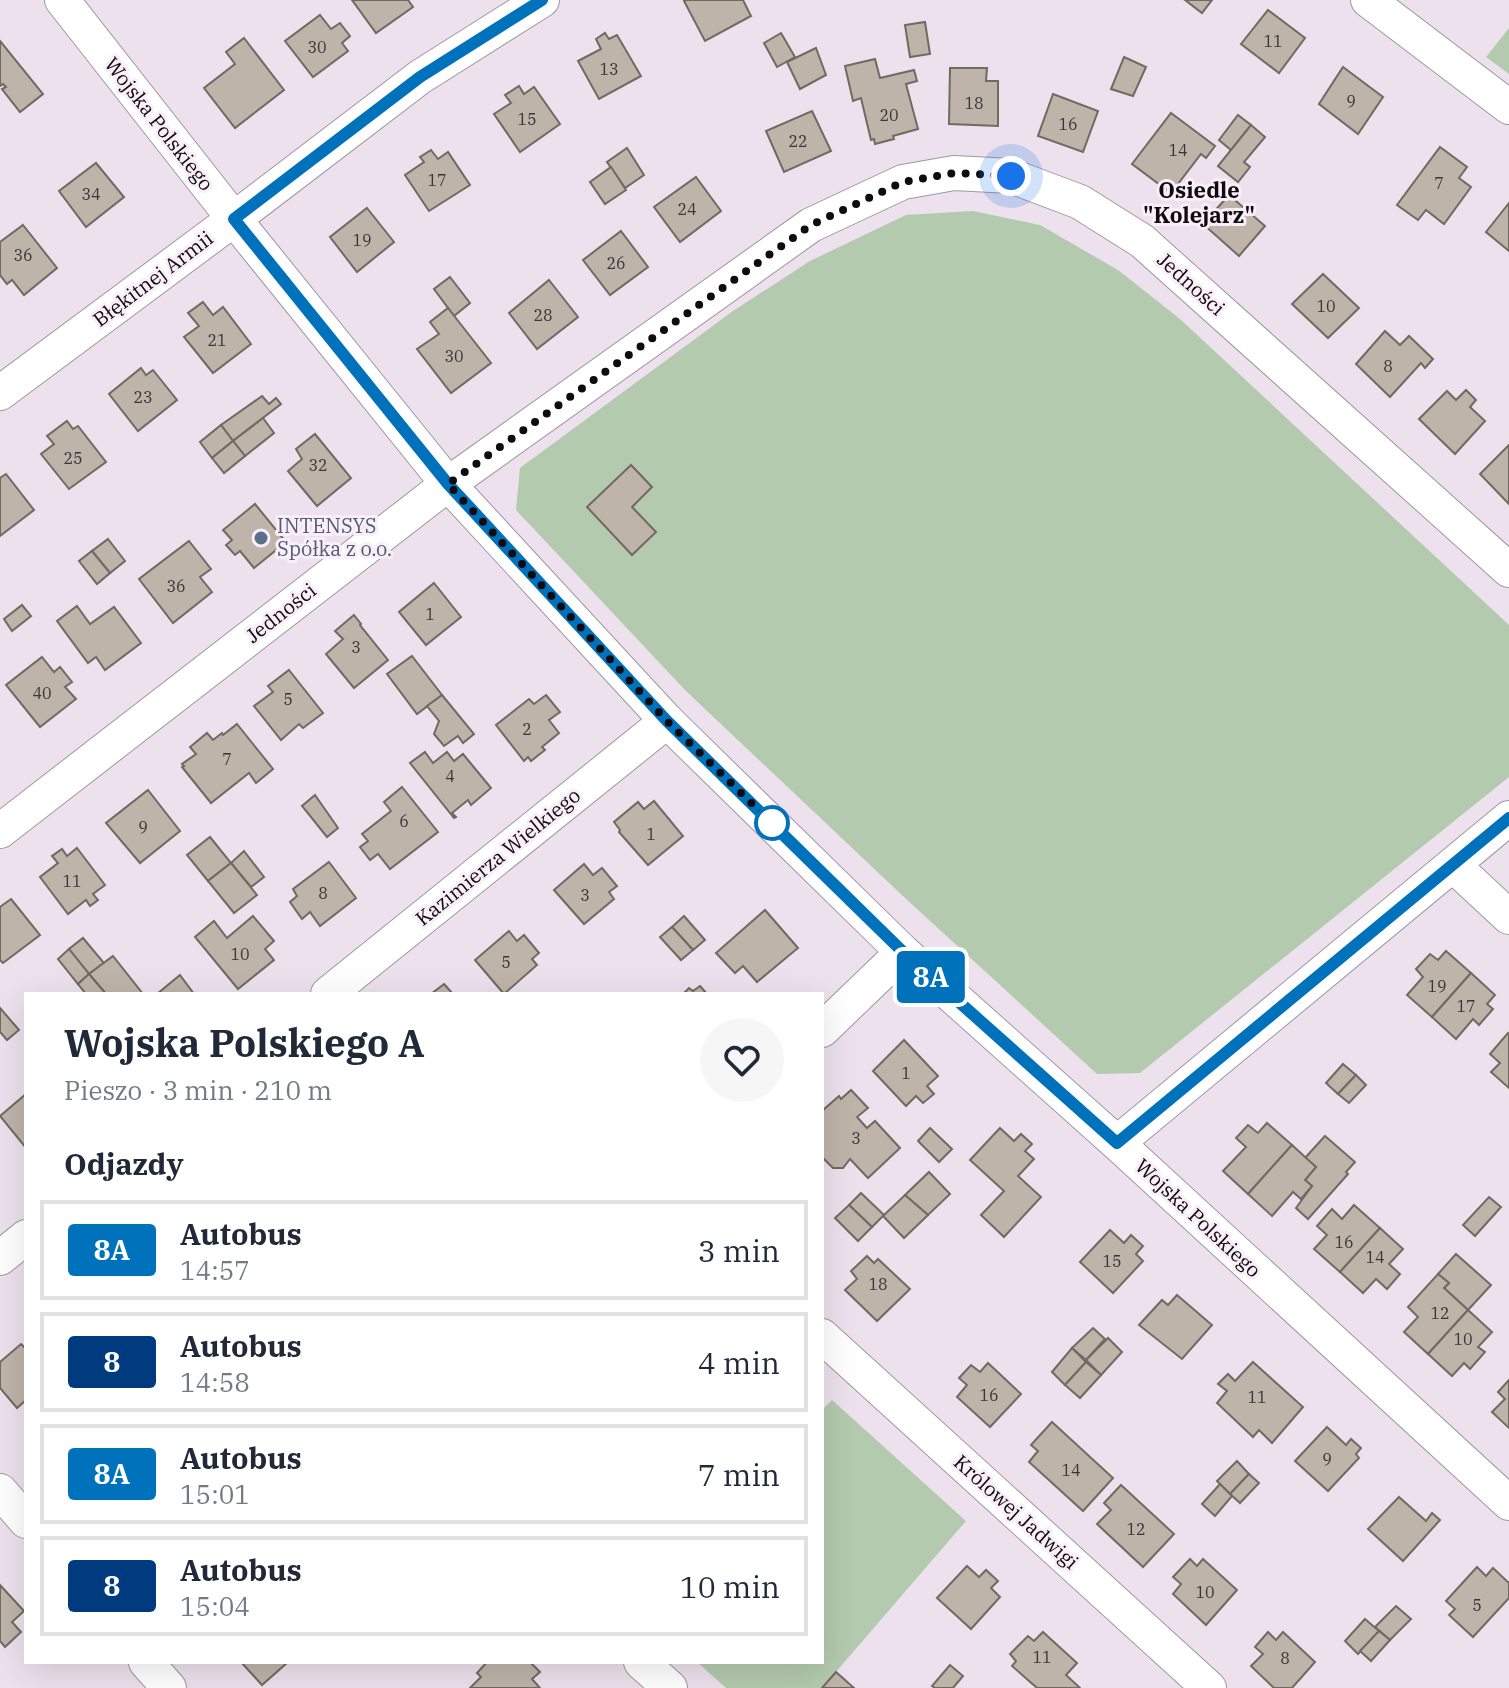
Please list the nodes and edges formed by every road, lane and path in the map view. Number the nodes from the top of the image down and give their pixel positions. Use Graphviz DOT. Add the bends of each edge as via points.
graph roads {
  1 [pos="62,0"];
  2 [pos="542,0"];
  3 [pos="1368,0"];
  4 [pos="1509,107"];
  5 [pos="234,219"];
  6 [pos="0,393"];
  7 [pos="448,484"];
  8 [pos="1509,570"];
  9 [pos="667,721"];
  10 [pos="1509,818"];
  11 [pos="0,831"];
  12 [pos="1453,865"];
  13 [pos="1509,917"];
  14 [pos="903,952"];
  15 [pos="330,992"];
  16 [pos="824,1028"];
  17 [pos="1117,1143"];
  18 [pos="24,1239"];
  19 [pos="0,1258"];
  20 [pos="824,1338"];
  21 [pos="0,1491"];
  22 [pos="1509,1503"];
  23 [pos="24,1519"];
  24 [pos="148,1664"];
  25 [pos="643,1664"];
  26 [pos="169,1688"];
  27 [pos="670,1688"];
  28 [pos="1209,1688"];
  1 -- 5 [label="street, Wojska Polskiego"];
  2 -- 5 [label="street, Błękitnej Armii" via="420,77"];
  3 -- 4 [label="street"];
  5 -- 6 [label="street, Błękitnej Armii"];
  5 -- 7 [label="street, Wojska Polskiego"];
  7 -- 8 [label="street, Jedności" via="811,225 903,182 954,173 1011,176 1080,202 1142,241"];
  7 -- 9 [label="street, Wojska Polskiego"];
  7 -- 11 [label="street, Jedności"];
  9 -- 14 [label="street, Wojska Polskiego"];
  9 -- 15 [label="street, Kazimierza Wielkiego"];
  10 -- 12 [label="street"];
  12 -- 13 [label="street"];
  12 -- 17 [label="street"];
  14 -- 16 [label="street"];
  14 -- 17 [label="street, Wojska Polskiego"];
  17 -- 22 [label="street, Wojska Polskiego"];
  18 -- 19 [label="street"];
  20 -- 28 [label="street, Królowej Jadwigi"];
  21 -- 23 [label="street"];
  24 -- 26 [label="street"];
  25 -- 27 [label="street"];
}
